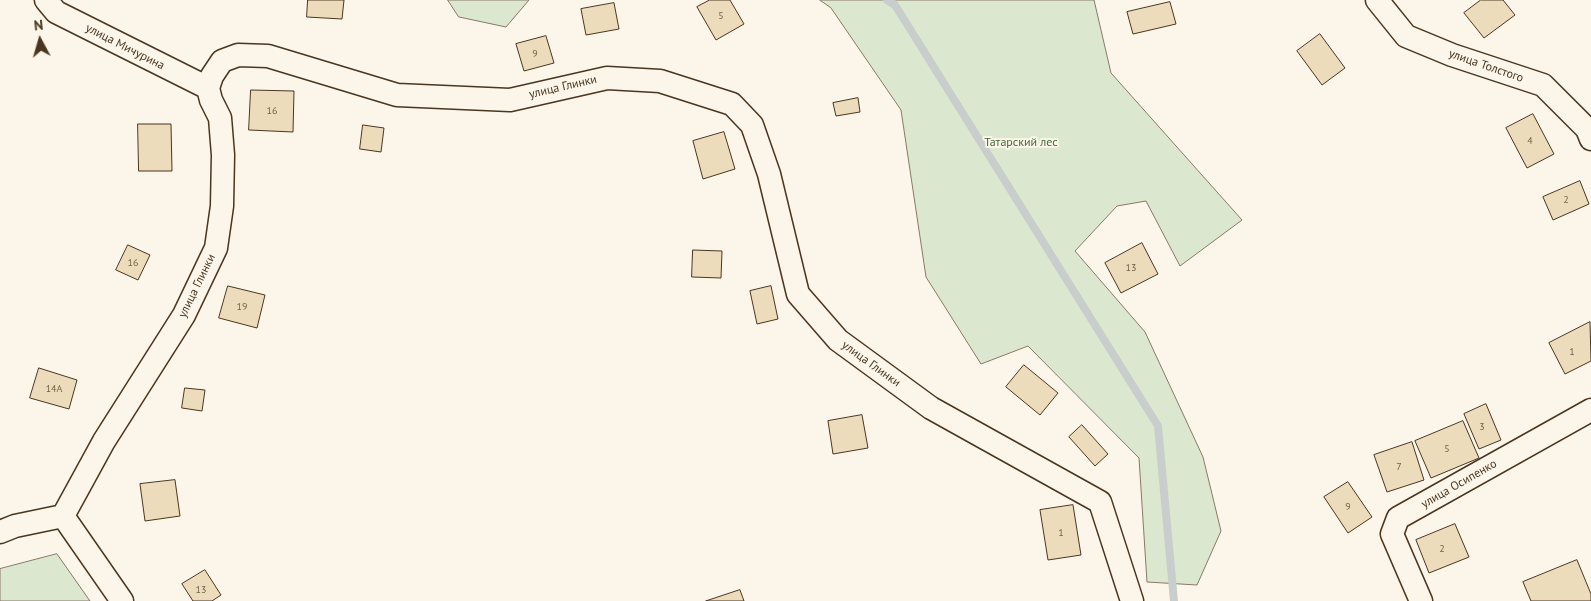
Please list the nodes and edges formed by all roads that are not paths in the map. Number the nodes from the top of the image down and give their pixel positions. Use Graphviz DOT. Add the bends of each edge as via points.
graph roads {
  1 [pos="46,0"];
  2 [pos="1377,0"];
  3 [pos="208,88"];
  4 [pos="1591,139"];
  5 [pos="1591,410"];
  6 [pos="63,516"];
  7 [pos="5,524"];
  8 [pos="1419,597"];
  9 [pos="122,601"];
  10 [pos="1132,601"];
  1 -- 3 [label="street, улица Мичурина" via="56,12"];
  2 -- 4 [label="street, улица Толстого" via="1406,36 1543,85 1587,129"];
  3 -- 6 [label="street, улица Глинки" via="220,118 223,155 222,206 216,248 184,315 104,441"];
  3 -- 10 [label="street, улица Глинки" via="222,61 238,55 268,56 397,95 510,100 607,78 660,81 732,104 752,125 769,174 798,294 838,340 931,408 1100,502"];
  5 -- 8 [label="street, улица Осипенко" via="1398,518 1392,534"];
  6 -- 7 [label="street"];
  6 -- 9 [label="street"];
}
